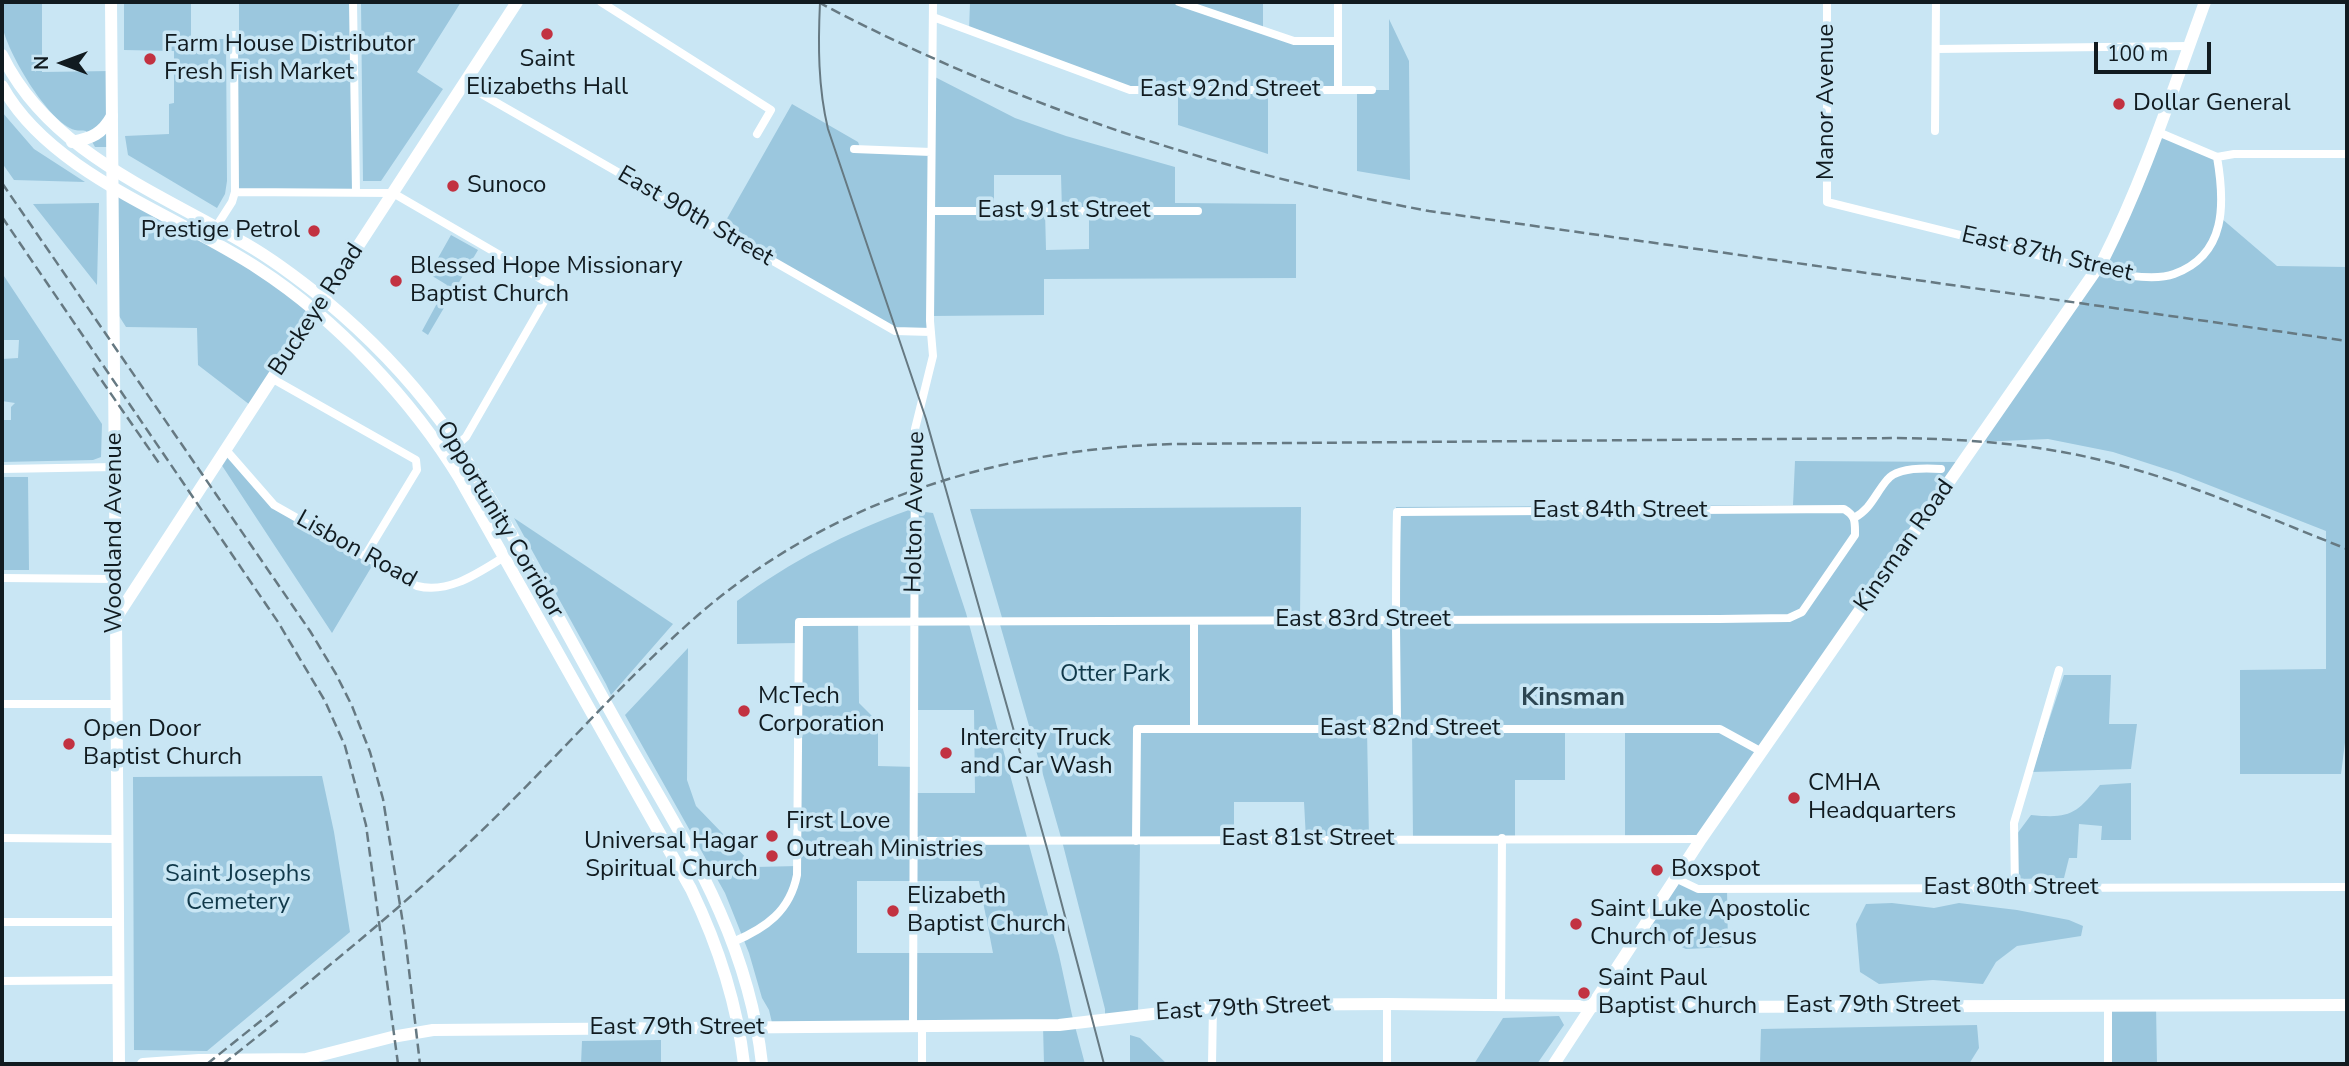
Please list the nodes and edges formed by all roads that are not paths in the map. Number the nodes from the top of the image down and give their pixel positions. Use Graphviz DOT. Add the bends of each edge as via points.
graph roads {
  1 [pos="111,2"];
  2 [pos="353,2"];
  3 [pos="517,2"];
  4 [pos="601,2"];
  5 [pos="933,2"];
  6 [pos="1179,2"];
  7 [pos="1338,2"];
  8 [pos="1827,2"];
  9 [pos="1936,2"];
  10 [pos="2204,2"];
  11 [pos="933,17"];
  12 [pos="234,35"];
  13 [pos="1338,41"];
  14 [pos="2188,46"];
  15 [pos="1936,49"];
  16 [pos="2,55"];
  17 [pos="464,84"];
  18 [pos="2,86"];
  19 [pos="1338,90"];
  20 [pos="1372,90"];
  21 [pos="112,116"];
  22 [pos="1935,131"];
  23 [pos="2158,132"];
  24 [pos="757,134"];
  25 [pos="72,142"];
  26 [pos="854,149"];
  27 [pos="932,152"];
  28 [pos="2347,154"];
  29 [pos="2217,157"];
  30 [pos="112,168"];
  31 [pos="113,187"];
  32 [pos="235,192"];
  33 [pos="356,192"];
  34 [pos="393,193"];
  35 [pos="1827,202"];
  36 [pos="931,211"];
  37 [pos="1198,211"];
  38 [pos="216,227"];
  39 [pos="324,300"];
  40 [pos="315,313"];
  41 [pos="931,332"];
  42 [pos="273,379"];
  43 [pos="457,445"];
  44 [pos="223,456"];
  45 [pos="115,467"];
  46 [pos="2,469"];
  47 [pos="1941,469"];
  48 [pos="1854,518"];
  49 [pos="365,556"];
  50 [pos="504,557"];
  51 [pos="2,578"];
  52 [pos="116,579"];
  53 [pos="116,618"];
  54 [pos="1396,620"];
  55 [pos="1194,621"];
  56 [pos="915,622"];
  57 [pos="2059,670"];
  58 [pos="2,704"];
  59 [pos="116,704"];
  60 [pos="1194,729"];
  61 [pos="1397,729"];
  62 [pos="1762,752"];
  63 [pos="2,838"];
  64 [pos="1502,838"];
  65 [pos="117,839"];
  66 [pos="1701,839"];
  67 [pos="914,841"];
  68 [pos="1136,841"];
  69 [pos="1677,879"];
  70 [pos="2015,887"];
  71 [pos="2347,887"];
  72 [pos="2,922"];
  73 [pos="118,922"];
  74 [pos="733,942"];
  75 [pos="118,980"];
  76 [pos="2,981"];
  77 [pos="1387,1004"];
  78 [pos="1502,1004"];
  79 [pos="2108,1005"];
  80 [pos="2347,1005"];
  81 [pos="1213,1006"];
  82 [pos="1592,1007"];
  83 [pos="918,1026"];
  84 [pos="739,1027"];
  85 [pos="756,1027"];
  86 [pos="119,1064"];
  87 [pos="143,1064"];
  88 [pos="744,1064"];
  89 [pos="762,1064"];
  90 [pos="922,1064"];
  91 [pos="1212,1064"];
  92 [pos="1387,1064"];
  93 [pos="1554,1064"];
  94 [pos="2108,1064"];
  1 -- 21 [label="main road, Woodland Avenue"];
  2 -- 33 [label="street"];
  3 -- 17 [label="main road, Buckeye Road"];
  4 -- 24 [label="street" via="771,110"];
  5 -- 11 [label="street, Holton Avenue"];
  6 -- 13 [label="street" via="1294,41"];
  7 -- 13 [label="street"];
  8 -- 35 [label="street, Manor Avenue"];
  9 -- 15 [label="street"];
  10 -- 14 [label="main road, Kinsman Road"];
  11 -- 19 [label="street, East 92nd Street" via="1129,90"];
  11 -- 27 [label="street, Holton Avenue"];
  12 -- 32 [label="street"];
  13 -- 19 [label="street"];
  14 -- 15 [label="street"];
  14 -- 23 [label="main road, Kinsman Road"];
  15 -- 22 [label="street"];
  16 -- 25 [label="main road, Opportunity Corridor" via="31,103"];
  17 -- 34 [label="main road, Buckeye Road"];
  17 -- 41 [label="street, East 90th Street" via="895,331"];
  18 -- 31 [label="main road, Opportunity Corridor" via="38,133"];
  19 -- 20 [label="street, East 92nd Street"];
  21 -- 25 [label="main road" via="99,134"];
  21 -- 30 [label="main road, Woodland Avenue"];
  23 -- 29 [label="street"];
  23 -- 62 [label="main road, Kinsman Road" via="2127,214 2103,260"];
  25 -- 30 [label="main road, Opportunity Corridor"];
  26 -- 27 [label="street"];
  27 -- 36 [label="street, Holton Avenue"];
  28 -- 29 [label="street"];
  29 -- 35 [label="street, East 87th Street" via="2222,204 2216,235 2185,270 2158,278 2090,268"];
  30 -- 31 [label="main road, Woodland Avenue"];
  30 -- 38 [label="main road, Opportunity Corridor"];
  31 -- 40 [label="main road, Opportunity Corridor" via="260,269"];
  31 -- 45 [label="main road, Woodland Avenue"];
  32 -- 33 [label="street"];
  32 -- 38 [label="street"];
  33 -- 34 [label="street"];
  34 -- 39 [label="main road, Buckeye Road"];
  34 -- 43 [label="street" via="554,286 466,438"];
  36 -- 37 [label="street, East 91st Street"];
  36 -- 41 [label="street, Holton Avenue"];
  38 -- 39 [label="main road, Opportunity Corridor" via="266,256"];
  39 -- 40 [label="main road, Buckeye Road"];
  39 -- 43 [label="main road, Opportunity Corridor" via="402,374"];
  40 -- 42 [label="main road, Buckeye Road"];
  40 -- 50 [label="main road, Opportunity Corridor" via="361,354 422,422 456,471"];
  41 -- 56 [label="street, Holton Avenue" via="933,356 915,429"];
  42 -- 44 [label="main road, Buckeye Road"];
  42 -- 49 [label="street" via="416,460 417,470"];
  43 -- 74 [label="main road, Opportunity Corridor" via="498,509 694,857"];
  44 -- 49 [label="street, Lisbon Road" via="274,505"];
  44 -- 53 [label="main road, Buckeye Road"];
  45 -- 46 [label="street"];
  45 -- 52 [label="main road, Woodland Avenue"];
  47 -- 48 [label="street" via="1889,477 1867,511"];
  48 -- 54 [label="street, East 83rd Street" via="1855,535 1802,612 1789,618"];
  48 -- 54 [label="street, East 84th Street" via="1844,509 1397,512"];
  49 -- 50 [label="street, Lisbon Road" via="428,589 459,582"];
  50 -- 84 [label="main road, Opportunity Corridor" via="691,889 719,954"];
  51 -- 52 [label="street"];
  52 -- 53 [label="main road, Woodland Avenue"];
  53 -- 59 [label="main road, Woodland Avenue"];
  54 -- 55 [label="street, East 83rd Street"];
  54 -- 61 [label="street"];
  55 -- 56 [label="street, East 83rd Street"];
  55 -- 60 [label="street"];
  56 -- 67 [label="street, Holton Avenue"];
  56 -- 74 [label="street, East 83rd Street" via="799,622 797,875 778,915"];
  57 -- 70 [label="street" via="2014,823"];
  58 -- 59 [label="street"];
  59 -- 65 [label="main road, Woodland Avenue"];
  60 -- 61 [label="street, East 82nd Street"];
  60 -- 68 [label="street, East 82nd Street" via="1137,729"];
  61 -- 62 [label="street, East 82nd Street" via="1720,729"];
  62 -- 66 [label="main road, Kinsman Road"];
  63 -- 65 [label="street"];
  64 -- 66 [label="street, East 81st Street"];
  64 -- 68 [label="street, East 81st Street"];
  64 -- 78 [label="street"];
  65 -- 73 [label="main road, Woodland Avenue"];
  66 -- 69 [label="main road, Kinsman Road"];
  67 -- 68 [label="street, East 81st Street"];
  67 -- 83 [label="street, Holton Avenue"];
  69 -- 70 [label="street, East 80th Street" via="1698,890"];
  69 -- 82 [label="main road, Kinsman Road"];
  70 -- 71 [label="street, East 80th Street"];
  72 -- 73 [label="street"];
  73 -- 75 [label="main road, Woodland Avenue"];
  74 -- 85 [label="main road, Opportunity Corridor"];
  75 -- 76 [label="street"];
  75 -- 86 [label="main road, Woodland Avenue"];
  77 -- 78 [label="main road, East 79th Street"];
  77 -- 81 [label="main road, East 79th Street"];
  77 -- 92 [label="street"];
  78 -- 82 [label="main road, East 79th Street"];
  79 -- 80 [label="main road, East 79th Street"];
  79 -- 82 [label="main road, East 79th Street"];
  79 -- 94 [label="street"];
  81 -- 83 [label="main road, East 79th Street" via="1059,1025"];
  81 -- 91 [label="street"];
  82 -- 93 [label="main road, Kinsman Road"];
  83 -- 85 [label="main road, East 79th Street"];
  83 -- 90 [label="street, Holton Avenue"];
  84 -- 85 [label="main road, East 79th Street"];
  84 -- 87 [label="main road, East 79th Street" via="426,1031 294,1060"];
  84 -- 88 [label="main road, Opportunity Corridor"];
  85 -- 89 [label="main road, Opportunity Corridor"];
}
